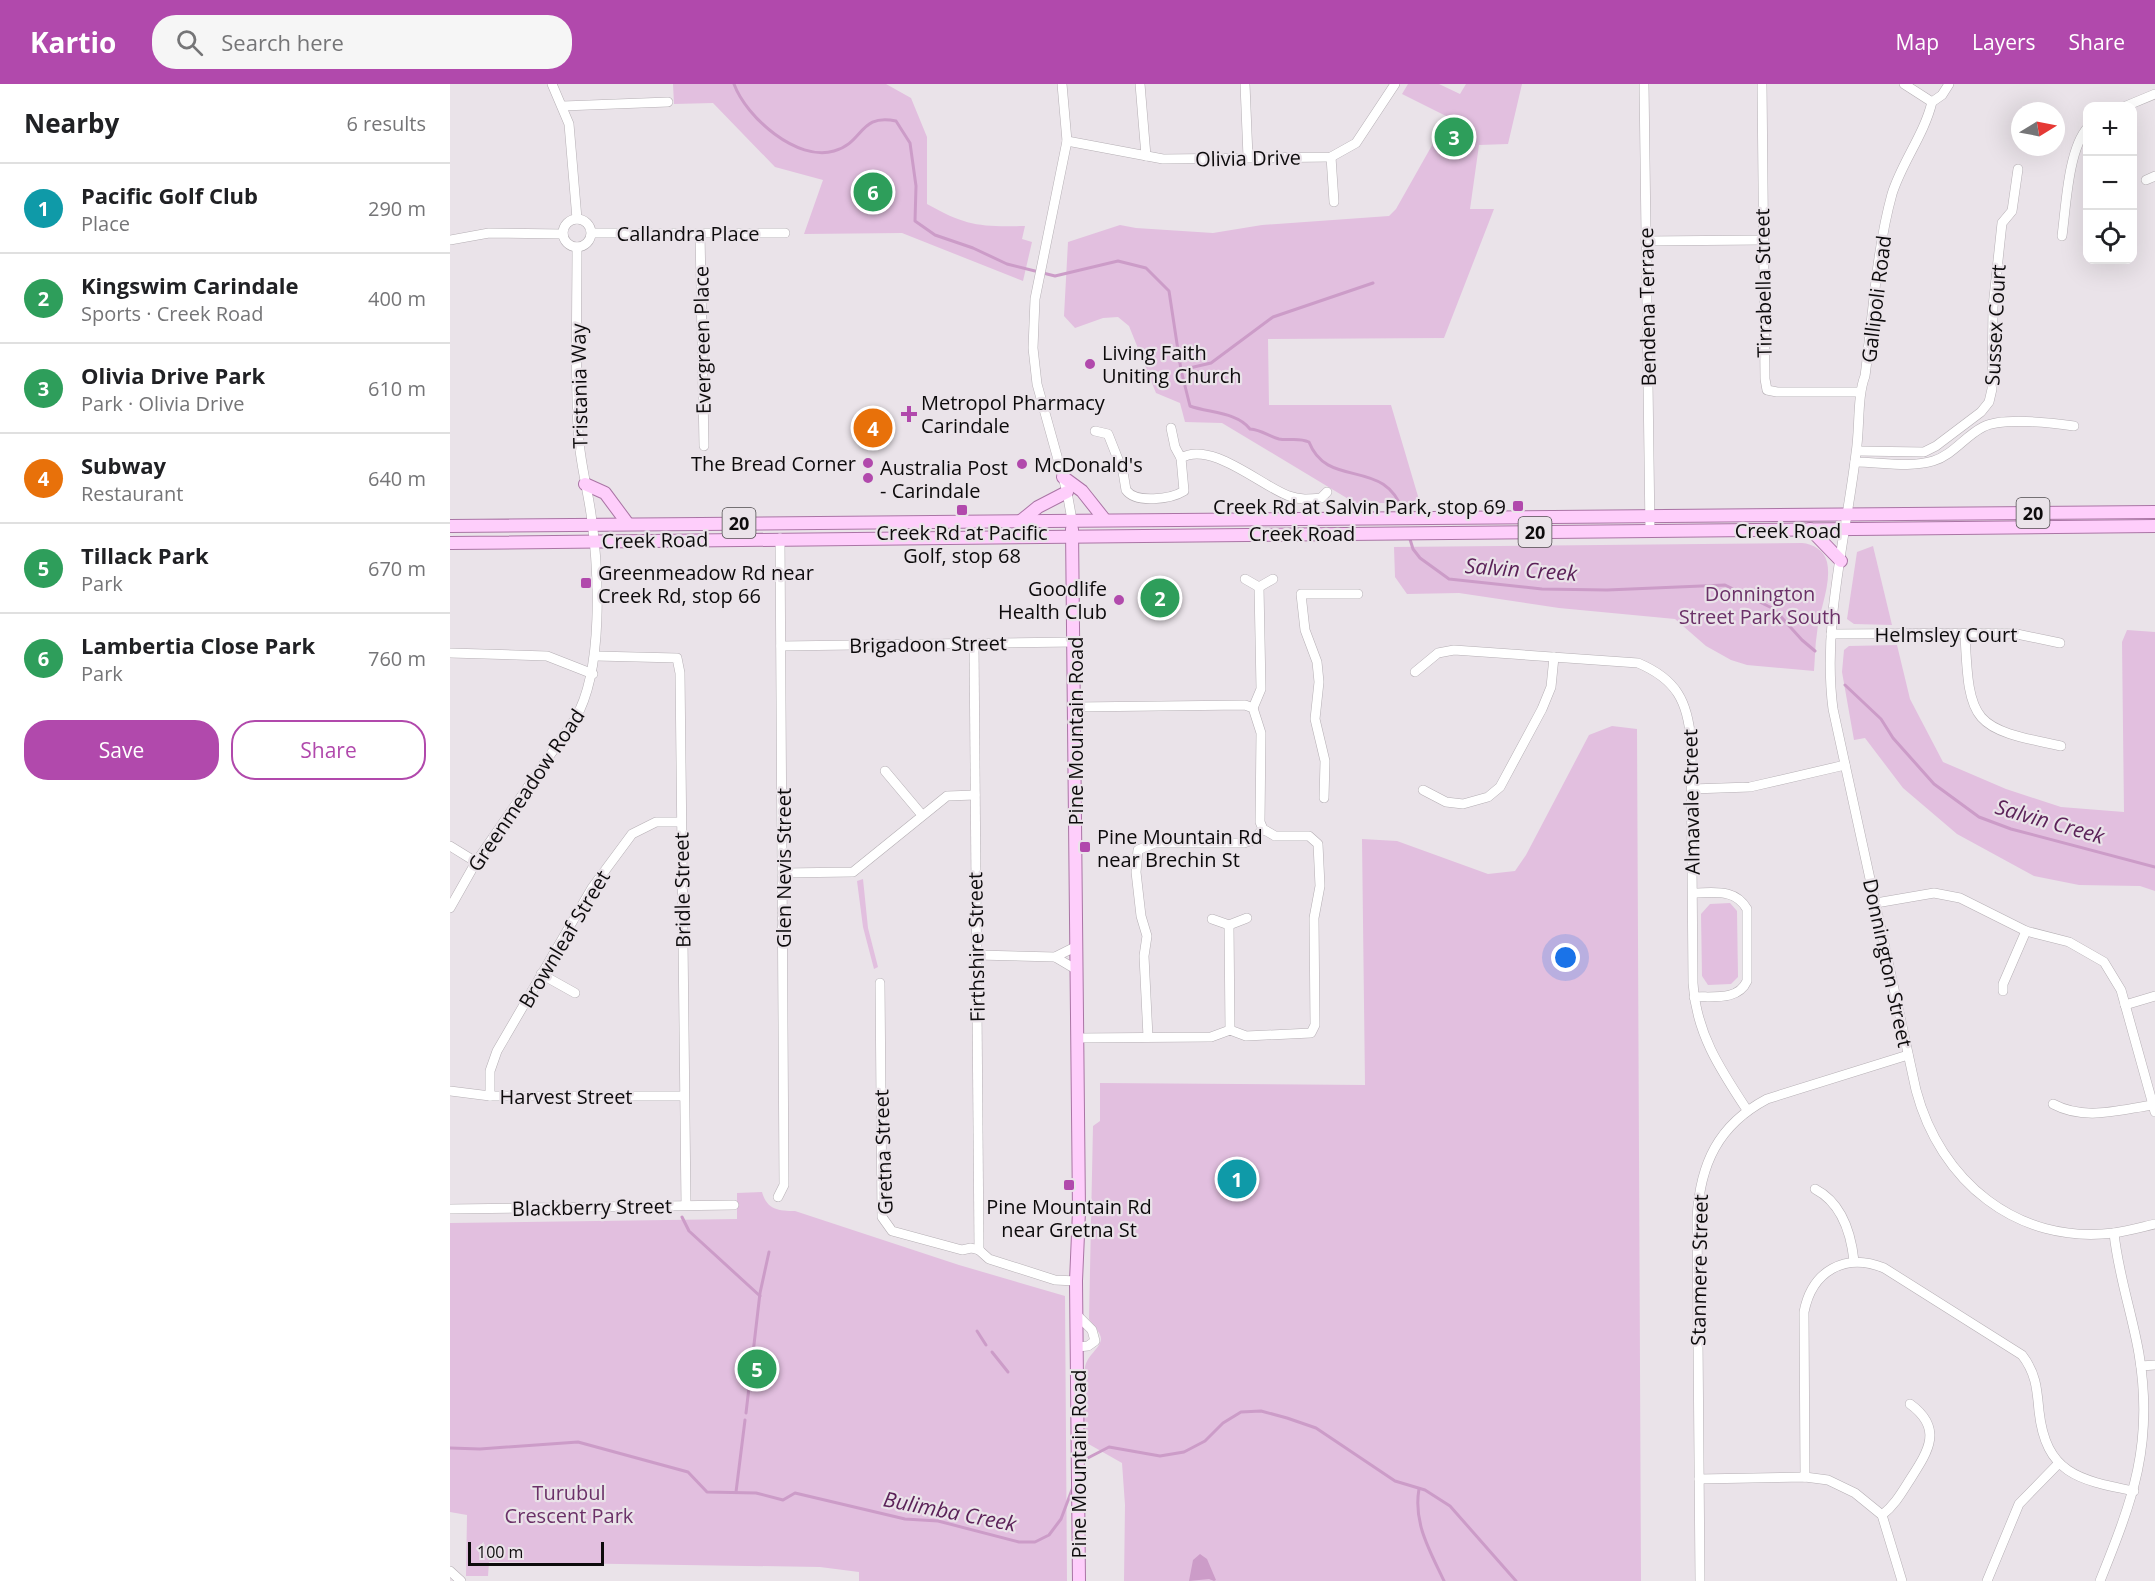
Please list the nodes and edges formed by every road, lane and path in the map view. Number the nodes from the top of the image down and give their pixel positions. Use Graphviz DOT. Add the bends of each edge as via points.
graph roads {
  1 [pos="552,84"];
  2 [pos="1062,84"];
  3 [pos="1140,84"];
  4 [pos="1245,84"];
  5 [pos="1395,84"];
  6 [pos="1644,84"];
  7 [pos="1762,84"];
  8 [pos="1904,84"];
  9 [pos="1949,84"];
  10 [pos="2155,94"];
  11 [pos="668,102"];
  12 [pos="1932,102"];
  13 [pos="2136,102"];
  14 [pos="563,106"];
  15 [pos="2083,135"];
  16 [pos="1067,141"];
  17 [pos="1146,156"];
  18 [pos="1330,157"];
  19 [pos="1248,158"];
  20 [pos="2018,169"];
  21 [pos="1334,202"];
  22 [pos="577,219"];
  23 [pos="592,233"];
  24 [pos="700,233"];
  25 [pos="785,233"];
  26 [pos="563,234"];
  27 [pos="2062,236"];
  28 [pos="450,240"];
  29 [pos="1763,240"];
  30 [pos="1645,241"];
  31 [pos="577,247"];
  32 [pos="1859,392"];
  33 [pos="2074,426"];
  34 [pos="1171,428"];
  35 [pos="1095,431"];
  36 [pos="704,446"];
  37 [pos="1857,451"];
  38 [pos="1924,452"];
  39 [pos="1181,458"];
  40 [pos="1855,462"];
  41 [pos="1925,463"];
  42 [pos="1063,477"];
  43 [pos="585,484"];
  44 [pos="1067,492"];
  45 [pos="1327,492"];
  46 [pos="2155,512"];
  47 [pos="1849,514"];
  48 [pos="1650,515"];
  49 [pos="1022,520"];
  50 [pos="1072,520"];
  51 [pos="1105,520"];
  52 [pos="592,524"];
  53 [pos="628,524"];
  54 [pos="450,526"];
  55 [pos="2155,526"];
  56 [pos="1810,529"];
  57 [pos="1846,529"];
  58 [pos="1650,531"];
  59 [pos="1073,535"];
  60 [pos="780,538"];
  61 [pos="594,541"];
  62 [pos="450,543"];
  63 [pos="1841,561"];
  64 [pos="1245,579"];
  65 [pos="1273,579"];
  66 [pos="1259,587"];
  67 [pos="1358,594"];
  68 [pos="1831,634"];
  69 [pos="1965,634"];
  70 [pos="1075,642"];
  71 [pos="2060,642"];
  72 [pos="974,644"];
  73 [pos="781,646"];
  74 [pos="450,653"];
  75 [pos="596,656"];
  76 [pos="1554,657"];
  77 [pos="1415,672"];
  78 [pos="592,674"];
  79 [pos="1075,707"];
  80 [pos="1253,708"];
  81 [pos="2061,746"];
  82 [pos="1845,765"];
  83 [pos="885,771"];
  84 [pos="1692,789"];
  85 [pos="1423,790"];
  86 [pos="975,795"];
  87 [pos="1324,798"];
  88 [pos="922,815"];
  89 [pos="681,822"];
  90 [pos="1263,829"];
  91 [pos="450,846"];
  92 [pos="476,862"];
  93 [pos="784,873"];
  94 [pos="1693,893"];
  95 [pos="1876,903"];
  96 [pos="450,908"];
  97 [pos="1247,918"];
  98 [pos="1212,919"];
  99 [pos="1229,925"];
  100 [pos="2026,931"];
  101 [pos="1077,946"];
  102 [pos="977,955"];
  103 [pos="1055,957"];
  104 [pos="1077,970"];
  105 [pos="541,974"];
  106 [pos="880,983"];
  107 [pos="2003,991"];
  108 [pos="575,993"];
  109 [pos="2155,996"];
  110 [pos="1694,997"];
  111 [pos="2126,1005"];
  112 [pos="1230,1030"];
  113 [pos="1148,1037"];
  114 [pos="1078,1038"];
  115 [pos="1908,1055"];
  116 [pos="450,1091"];
  117 [pos="490,1096"];
  118 [pos="683,1096"];
  119 [pos="2053,1104"];
  120 [pos="2154,1108"];
  121 [pos="1747,1110"];
  122 [pos="1815,1190"];
  123 [pos="778,1197"];
  124 [pos="686,1205"];
  125 [pos="734,1205"];
  126 [pos="450,1209"];
  127 [pos="2155,1224"];
  128 [pos="2114,1233"];
  129 [pos="979,1250"];
  130 [pos="1854,1261"];
  131 [pos="1076,1281"];
  132 [pos="1077,1315"];
  133 [pos="1077,1347"];
  134 [pos="2155,1365"];
  135 [pos="2141,1366"];
  136 [pos="1910,1404"];
  137 [pos="2058,1464"];
  138 [pos="1805,1477"];
  139 [pos="1699,1479"];
  140 [pos="2134,1491"];
  141 [pos="1882,1515"];
  142 [pos="450,1571"];
  143 [pos="461,1581"];
  144 [pos="1078,1581"];
  145 [pos="1700,1581"];
  146 [pos="1902,1581"];
  147 [pos="1987,1581"];
  148 [pos="2100,1581"];
  1 -- 14 [label="street"];
  2 -- 16 [label="street, Pine Mountain Road"];
  3 -- 17 [label="street"];
  4 -- 19 [label="street"];
  5 -- 18 [label="street, Olivia Drive" via="1356,143"];
  6 -- 30 [label="street, Bendena Terrace"];
  7 -- 29 [label="street, Tirrabella Street"];
  8 -- 12 [label="street"];
  9 -- 12 [label="street, Gallipoli Road"];
  10 -- 13 [label="street"];
  11 -- 14 [label="street"];
  12 -- 32 [label="street, Gallipoli Road" via="1892,194 1865,376"];
  14 -- 22 [label="street" via="572,146"];
  15 -- 27 [label="street" via="2068,187"];
  16 -- 17 [label="street, Olivia Drive"];
  16 -- 42 [label="street, Pine Mountain Road" via="1035,299 1035,371"];
  17 -- 19 [label="street, Olivia Drive"];
  18 -- 19 [label="street, Olivia Drive"];
  18 -- 21 [label="street"];
  20 -- 38 [label="street, Sussex Court" via="2012,211 2002,223 1989,402 1981,412"];
  22 -- 23 [label="street" via="588,223"];
  22 -- 26 [label="street" via="567,223"];
  23 -- 24 [label="street, Callandra Place"];
  23 -- 31 [label="street" via="587,243"];
  24 -- 25 [label="street, Callandra Place"];
  24 -- 36 [label="street, Evergreen Place"];
  26 -- 28 [label="street" via="489,233"];
  26 -- 31 [label="street" via="568,243"];
  29 -- 30 [label="street"];
  29 -- 32 [label="street, Tirrabella Street" via="1767,390"];
  30 -- 48 [label="street, Bendena Terrace"];
  31 -- 43 [label="street, Tristania Way" via="578,430"];
  32 -- 37 [label="street, Gallipoli Road" via="1862,409"];
  33 -- 41 [label="street" via="1995,423"];
  34 -- 39 [label="street"];
  35 -- 39 [label="street" via="1108,434 1126,490 1136,497 1169,497 1184,491"];
  37 -- 38 [label="street"];
  37 -- 40 [label="street, Gallipoli Road"];
  38 -- 41 [label="street"];
  39 -- 45 [label="street" via="1205,454 1217,458 1296,498 1321,498"];
  40 -- 41 [label="street"];
  40 -- 47 [label="street, Gallipoli Road"];
  42 -- 44 [label="street, Pine Mountain Road"];
  42 -- 51 [label="main road" via="1082,491"];
  43 -- 52 [label="street, Tristania Way"];
  43 -- 53 [label="main road" via="605,492"];
  44 -- 49 [label="main road"];
  44 -- 50 [label="street, Pine Mountain Road"];
  46 -- 47 [label="main road, Creek Road / 20"];
  47 -- 48 [label="main road, Creek Road / 20"];
  47 -- 57 [label="street, Gallipoli Road"];
  48 -- 51 [label="main road, Creek Road / 20"];
  48 -- 58 [label="street, Bendena Terrace"];
  49 -- 50 [label="main road, Creek Road / 20"];
  49 -- 53 [label="main road, Creek Road / 20"];
  50 -- 51 [label="main road, Creek Road / 20"];
  50 -- 59 [label="main road, Pine Mountain Road"];
  52 -- 53 [label="main road, Creek Road / 20"];
  52 -- 54 [label="main road, Creek Road / 20"];
  52 -- 61 [label="street, Greenmeadow Road"];
  55 -- 57 [label="main road, Creek Road / 20"];
  56 -- 57 [label="main road, Creek Road / 20"];
  56 -- 58 [label="main road, Creek Road / 20"];
  56 -- 63 [label="main road"];
  57 -- 63 [label="street, Donnington Street"];
  58 -- 59 [label="main road, Creek Road / 20"];
  59 -- 60 [label="main road, Creek Road / 20"];
  59 -- 70 [label="main road, Pine Mountain Road"];
  60 -- 61 [label="main road, Creek Road / 20"];
  60 -- 73 [label="street, Glen Nevis Street"];
  61 -- 62 [label="main road, Creek Road / 20"];
  61 -- 75 [label="street, Greenmeadow Road"];
  63 -- 68 [label="street, Donnington Street"];
  64 -- 66 [label="street"];
  65 -- 66 [label="street"];
  66 -- 80 [label="street" via="1261,689"];
  67 -- 87 [label="street" via="1301,594 1305,630 1317,662 1315,718 1325,761"];
  68 -- 69 [label="street, Helmsley Court"];
  68 -- 82 [label="street, Donnington Street" via="1831,694"];
  69 -- 71 [label="street, Helmsley Court" via="2012,633"];
  69 -- 81 [label="street" via="1968,689 1983,719 2007,735"];
  70 -- 72 [label="street, Brigadoon Street"];
  70 -- 79 [label="main road, Pine Mountain Road"];
  72 -- 73 [label="street, Brigadoon Street"];
  72 -- 86 [label="street, Firthshire Street"];
  73 -- 93 [label="street, Glen Nevis Street"];
  74 -- 78 [label="street" via="547,656"];
  75 -- 78 [label="street, Greenmeadow Road"];
  75 -- 89 [label="street, Bridle Street" via="677,658"];
  76 -- 77 [label="street, Almavale Street" via="1454,650 1438,653"];
  76 -- 84 [label="street, Almavale Street" via="1638,663 1658,672 1673,686 1690,722"];
  76 -- 85 [label="street" via="1551,687 1542,709 1500,787 1488,797 1463,804 1446,802"];
  78 -- 92 [label="street, Greenmeadow Road" via="575,719"];
  79 -- 80 [label="street"];
  79 -- 101 [label="main road, Pine Mountain Road"];
  80 -- 90 [label="street" via="1261,733"];
  82 -- 84 [label="street" via="1750,787"];
  82 -- 95 [label="street, Donnington Street"];
  83 -- 88 [label="street"];
  84 -- 94 [label="street, Almavale Street"];
  86 -- 88 [label="street" via="947,796"];
  86 -- 102 [label="street, Firthshire Street"];
  88 -- 93 [label="street" via="852,872"];
  89 -- 105 [label="street, Brownleaf Street" via="656,822 632,834 592,888"];
  89 -- 118 [label="street, Bridle Street"];
  90 -- 112 [label="street" via="1275,836 1309,836 1318,844 1315,1025 1311,1033 1302,1036 1246,1036"];
  90 -- 113 [label="street" via="1244,843 1155,843 1138,850 1136,872 1147,936 1144,956"];
  91 -- 92 [label="street"];
  92 -- 96 [label="street, Greenmeadow Road"];
  93 -- 123 [label="street, Glen Nevis Street" via="784,1185"];
  94 -- 110 [label="street, Almavale Street"];
  94 -- 110 [label="street" via="1732,893 1741,898 1747,909 1747,981 1743,990"];
  95 -- 100 [label="street" via="1917,895 1947,895"];
  95 -- 115 [label="street, Donnington Street"];
  97 -- 99 [label="street"];
  98 -- 99 [label="street"];
  99 -- 112 [label="street"];
  100 -- 107 [label="street"];
  100 -- 111 [label="street" via="2069,942 2104,962"];
  101 -- 103 [label="street"];
  101 -- 104 [label="main road, Pine Mountain Road"];
  102 -- 103 [label="street"];
  102 -- 129 [label="street, Firthshire Street"];
  103 -- 104 [label="street"];
  104 -- 114 [label="main road, Pine Mountain Road"];
  105 -- 108 [label="street"];
  105 -- 117 [label="street, Brownleaf Street" via="497,1051 490,1071"];
  106 -- 129 [label="street, Gretna Street" via="882,1217 892,1231 962,1250"];
  109 -- 111 [label="street"];
  110 -- 121 [label="street, Almavale Street" via="1708,1044"];
  111 -- 120 [label="street"];
  112 -- 113 [label="street" via="1211,1037"];
  113 -- 114 [label="street"];
  114 -- 131 [label="main road, Pine Mountain Road"];
  115 -- 121 [label="street, Stanmere Street" via="1767,1099"];
  115 -- 128 [label="street, Donnington Street" via="1922,1115 1949,1163 1968,1184 2003,1211 2051,1230"];
  116 -- 117 [label="street, Harvest Street"];
  117 -- 118 [label="street, Harvest Street"];
  118 -- 124 [label="street, Bridle Street"];
  119 -- 120 [label="street" via="2069,1113 2088,1115"];
  121 -- 139 [label="street, Stanmere Street" via="1725,1131 1699,1187"];
  122 -- 130 [label="street" via="1827,1196 1843,1218"];
  124 -- 125 [label="street, Blackberry Street"];
  124 -- 126 [label="street, Blackberry Street"];
  127 -- 128 [label="street, Donnington Street"];
  128 -- 135 [label="street"];
  129 -- 131 [label="street, Gretna Street" via="982,1256 1011,1266 1055,1280"];
  130 -- 137 [label="street" via="1884,1268 2022,1355 2033,1369 2045,1440"];
  130 -- 138 [label="street" via="1821,1276 1804,1312"];
  131 -- 132 [label="main road, Pine Mountain Road"];
  132 -- 133 [label="main road, Pine Mountain Road"];
  132 -- 133 [label="street, Pine Mountain Road" via="1092,1330 1095,1341"];
  133 -- 144 [label="main road, Pine Mountain Road"];
  134 -- 135 [label="street"];
  135 -- 140 [label="street" via="2145,1421"];
  136 -- 141 [label="street" via="1928,1424 1929,1449 1893,1507"];
  137 -- 140 [label="street" via="2083,1480"];
  137 -- 147 [label="street" via="2019,1504"];
  138 -- 139 [label="street"];
  138 -- 141 [label="street" via="1828,1479 1855,1493"];
  139 -- 145 [label="street, Stanmere Street"];
  140 -- 148 [label="street"];
  141 -- 146 [label="street"];
  142 -- 143 [label="street"];
}
